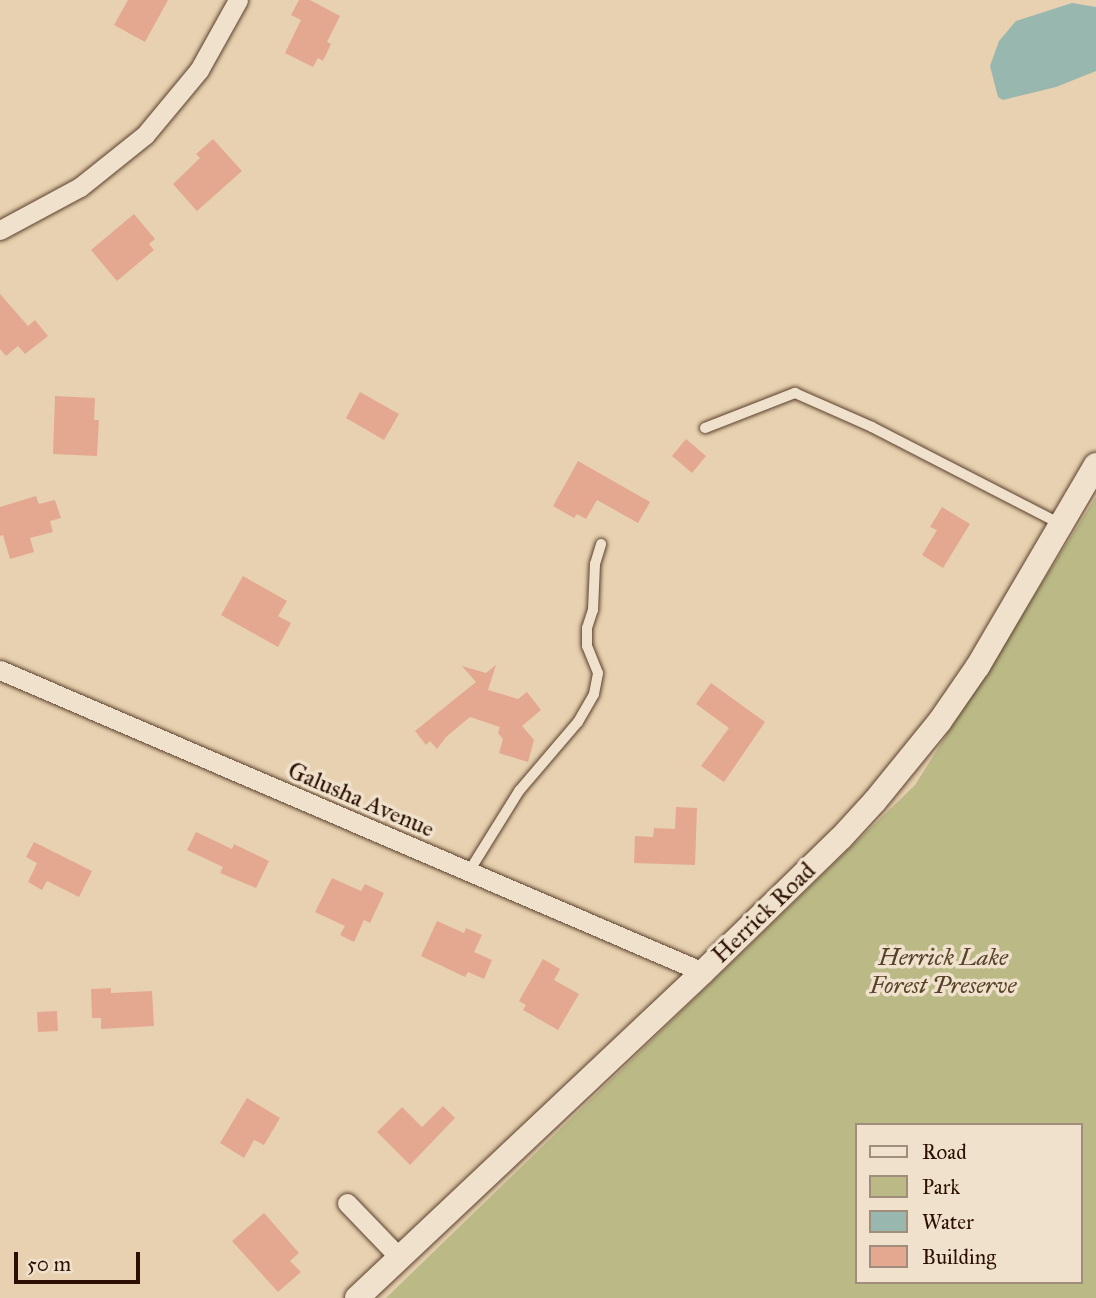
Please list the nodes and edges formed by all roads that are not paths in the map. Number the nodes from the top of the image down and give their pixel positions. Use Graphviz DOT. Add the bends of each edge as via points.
graph roads {
  1 [pos="238,0"];
  2 [pos="0,230"];
  3 [pos="705,428"];
  4 [pos="1096,465"];
  5 [pos="1061,524"];
  6 [pos="601,544"];
  7 [pos="0,670"];
  8 [pos="468,873"];
  9 [pos="703,972"];
  10 [pos="347,1203"];
  11 [pos="400,1258"];
  12 [pos="357,1298"];
  1 -- 2 [label="street" via="199,70 145,135 80,187"];
  3 -- 5 [label="lane" via="795,393 872,427"];
  4 -- 5 [label="street, Herrick Road"];
  5 -- 9 [label="street, Herrick Road" via="978,666 902,769 841,838"];
  6 -- 8 [label="lane" via="587,628 587,646 598,673 594,694 578,722 519,791"];
  7 -- 8 [label="street, Galusha Avenue"];
  8 -- 9 [label="street, Galusha Avenue"];
  9 -- 11 [label="street, Herrick Road"];
  10 -- 11 [label="street"];
  11 -- 12 [label="street, Herrick Road"];
}
